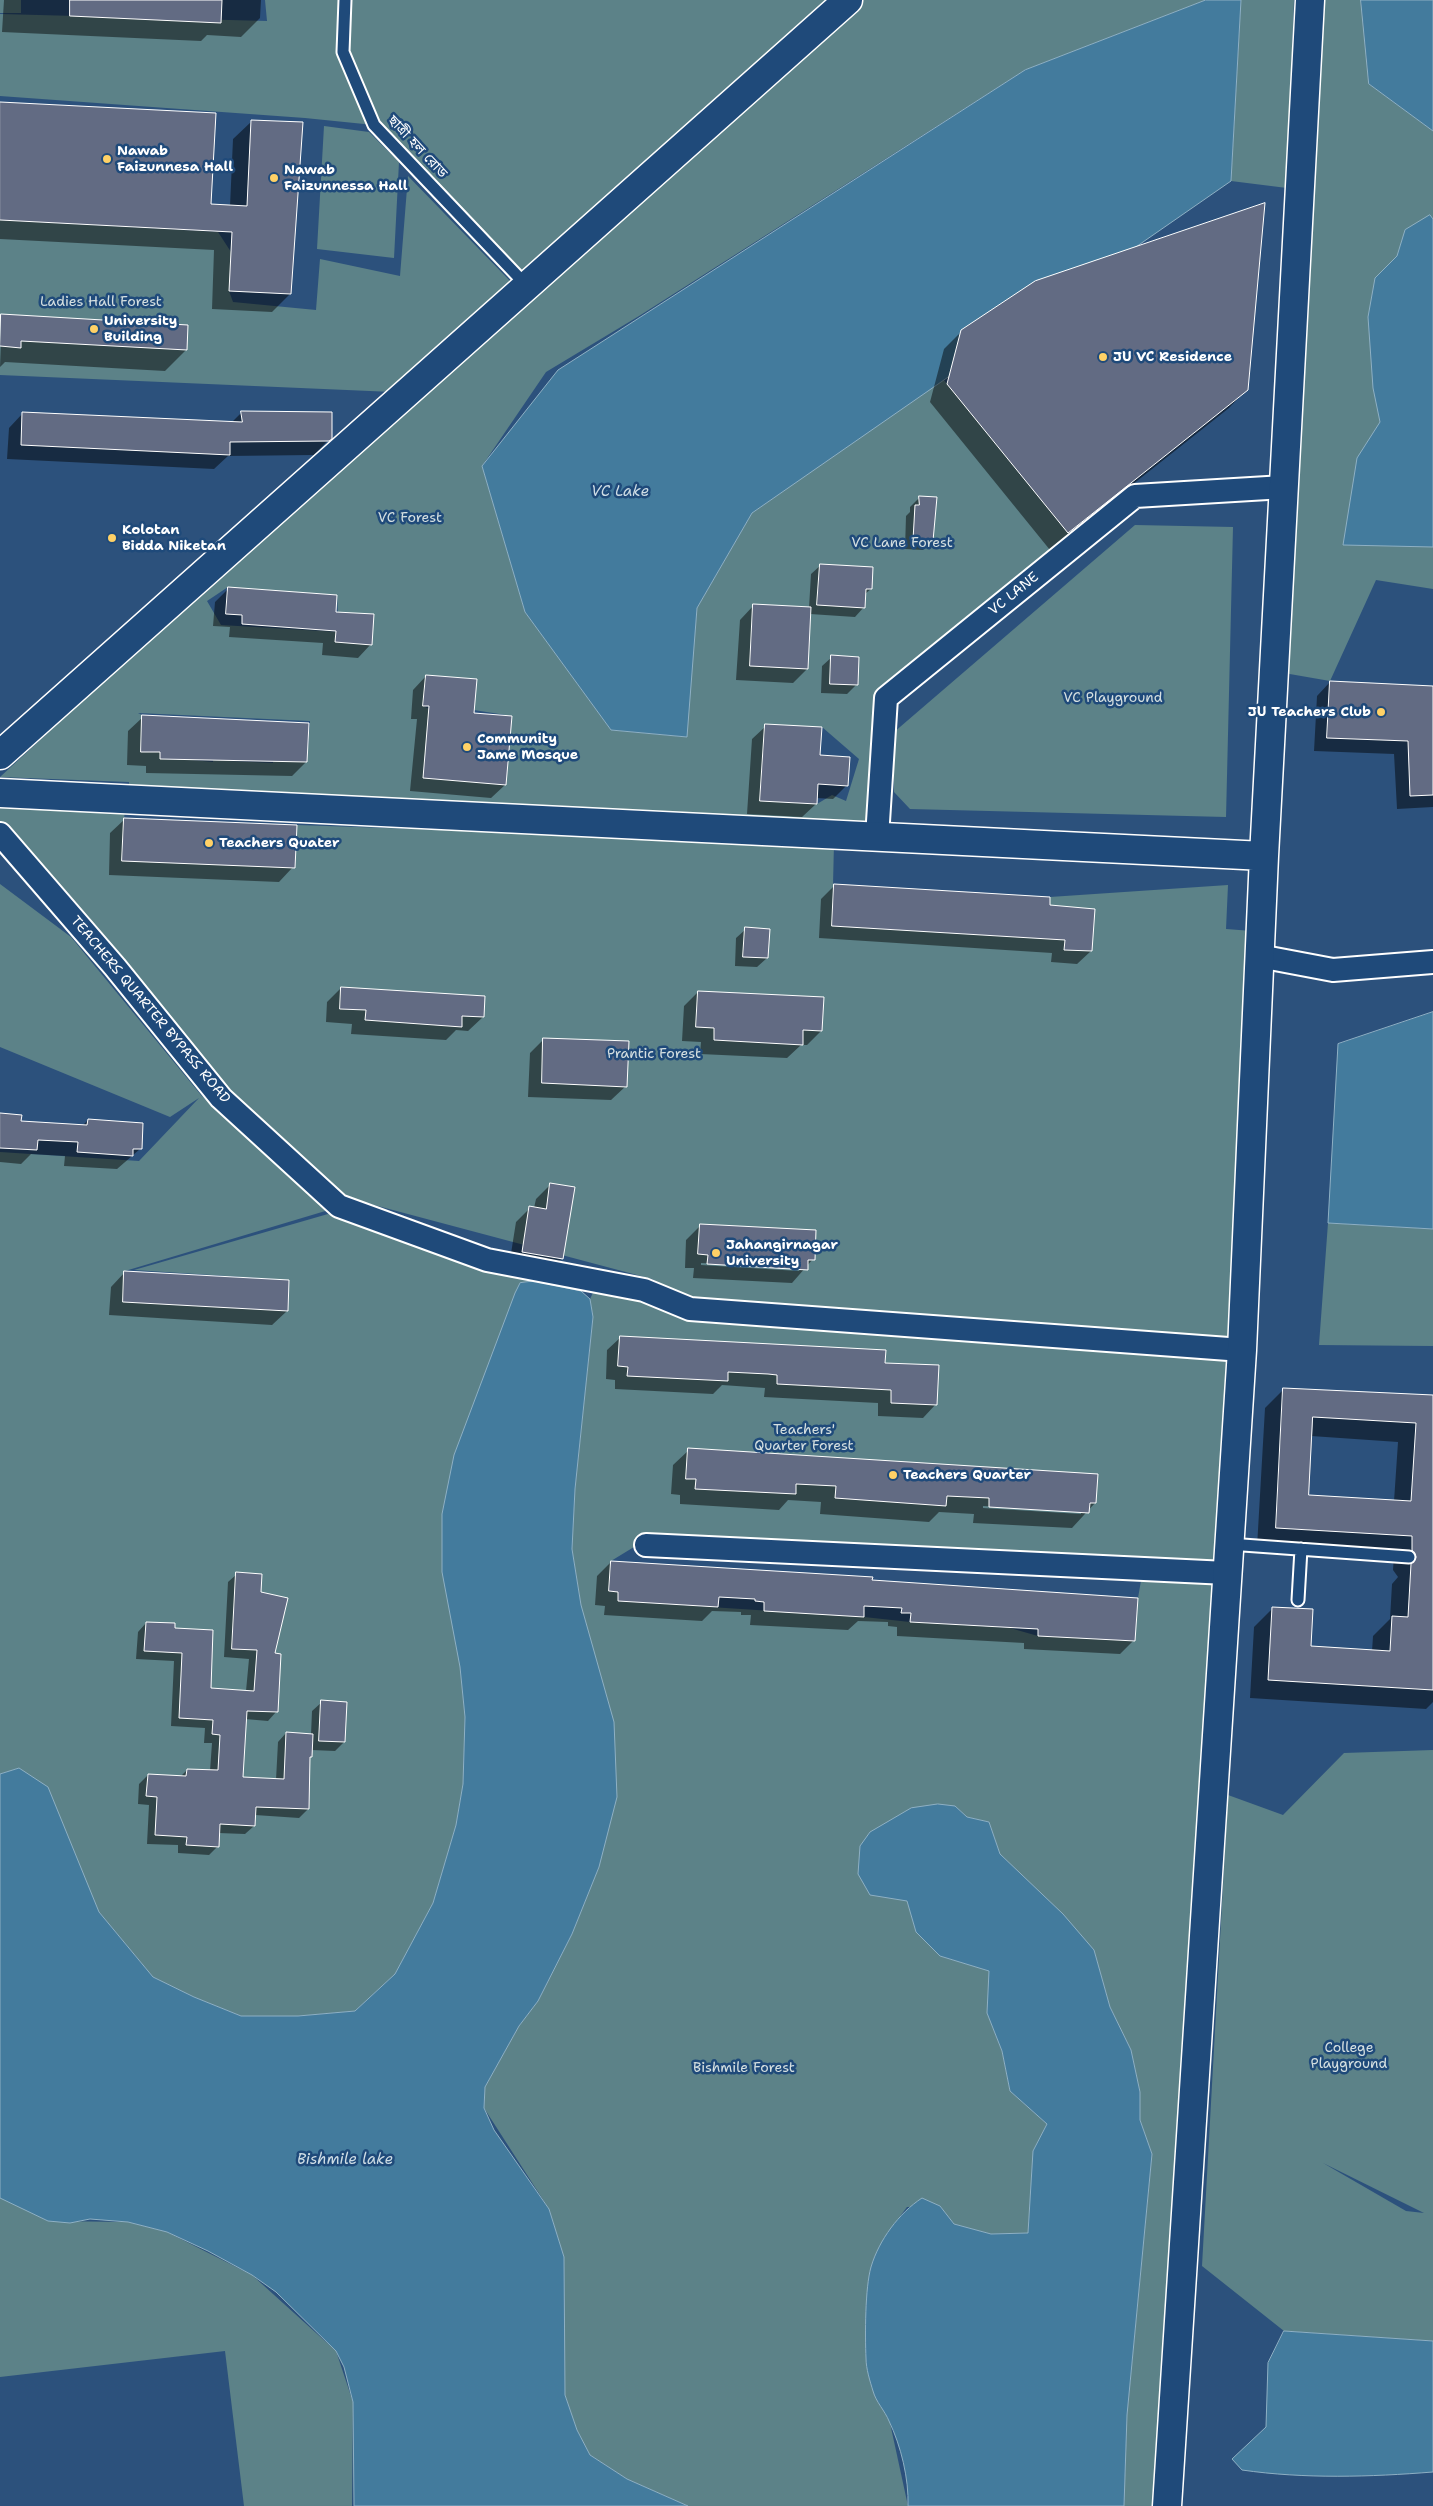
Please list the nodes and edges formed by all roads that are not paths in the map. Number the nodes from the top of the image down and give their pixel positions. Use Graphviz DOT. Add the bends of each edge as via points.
graph roads {
  1 [pos="345,0"];
  2 [pos="848,0"];
  3 [pos="1310,0"];
  4 [pos="527,286"];
  5 [pos="1284,487"];
  6 [pos="0,755"];
  7 [pos="0,793"];
  8 [pos="0,834"];
  9 [pos="876,837"];
  10 [pos="1264,856"];
  11 [pos="1259,956"];
  12 [pos="1433,962"];
  13 [pos="1242,1350"];
  14 [pos="646,1544"];
  15 [pos="1229,1544"];
  16 [pos="1301,1549"];
  17 [pos="1408,1557"];
  18 [pos="1227,1573"];
  19 [pos="1298,1600"];
  20 [pos="1167,2506"];
  1 -- 4 [label="lane, ছাত্রী হল রোড" via="343,52 374,125"];
  2 -- 4 [label="street"];
  3 -- 5 [label="street"];
  4 -- 6 [label="street"];
  5 -- 9 [label="street, VC LANE" via="1135,496 886,698"];
  5 -- 10 [label="street"];
  7 -- 9 [label="street"];
  8 -- 13 [label="street, TEACHERS QUARTER BYPASS ROAD" via="115,967 221,1098 339,1206 487,1260 644,1290 690,1309"];
  9 -- 10 [label="street"];
  10 -- 11 [label="street"];
  11 -- 12 [label="street" via="1333,970"];
  11 -- 13 [label="street"];
  13 -- 15 [label="street"];
  14 -- 18 [label="street"];
  15 -- 16 [label="lane"];
  15 -- 18 [label="street"];
  16 -- 17 [label="lane"];
  16 -- 19 [label="lane"];
  18 -- 20 [label="street"];
}
